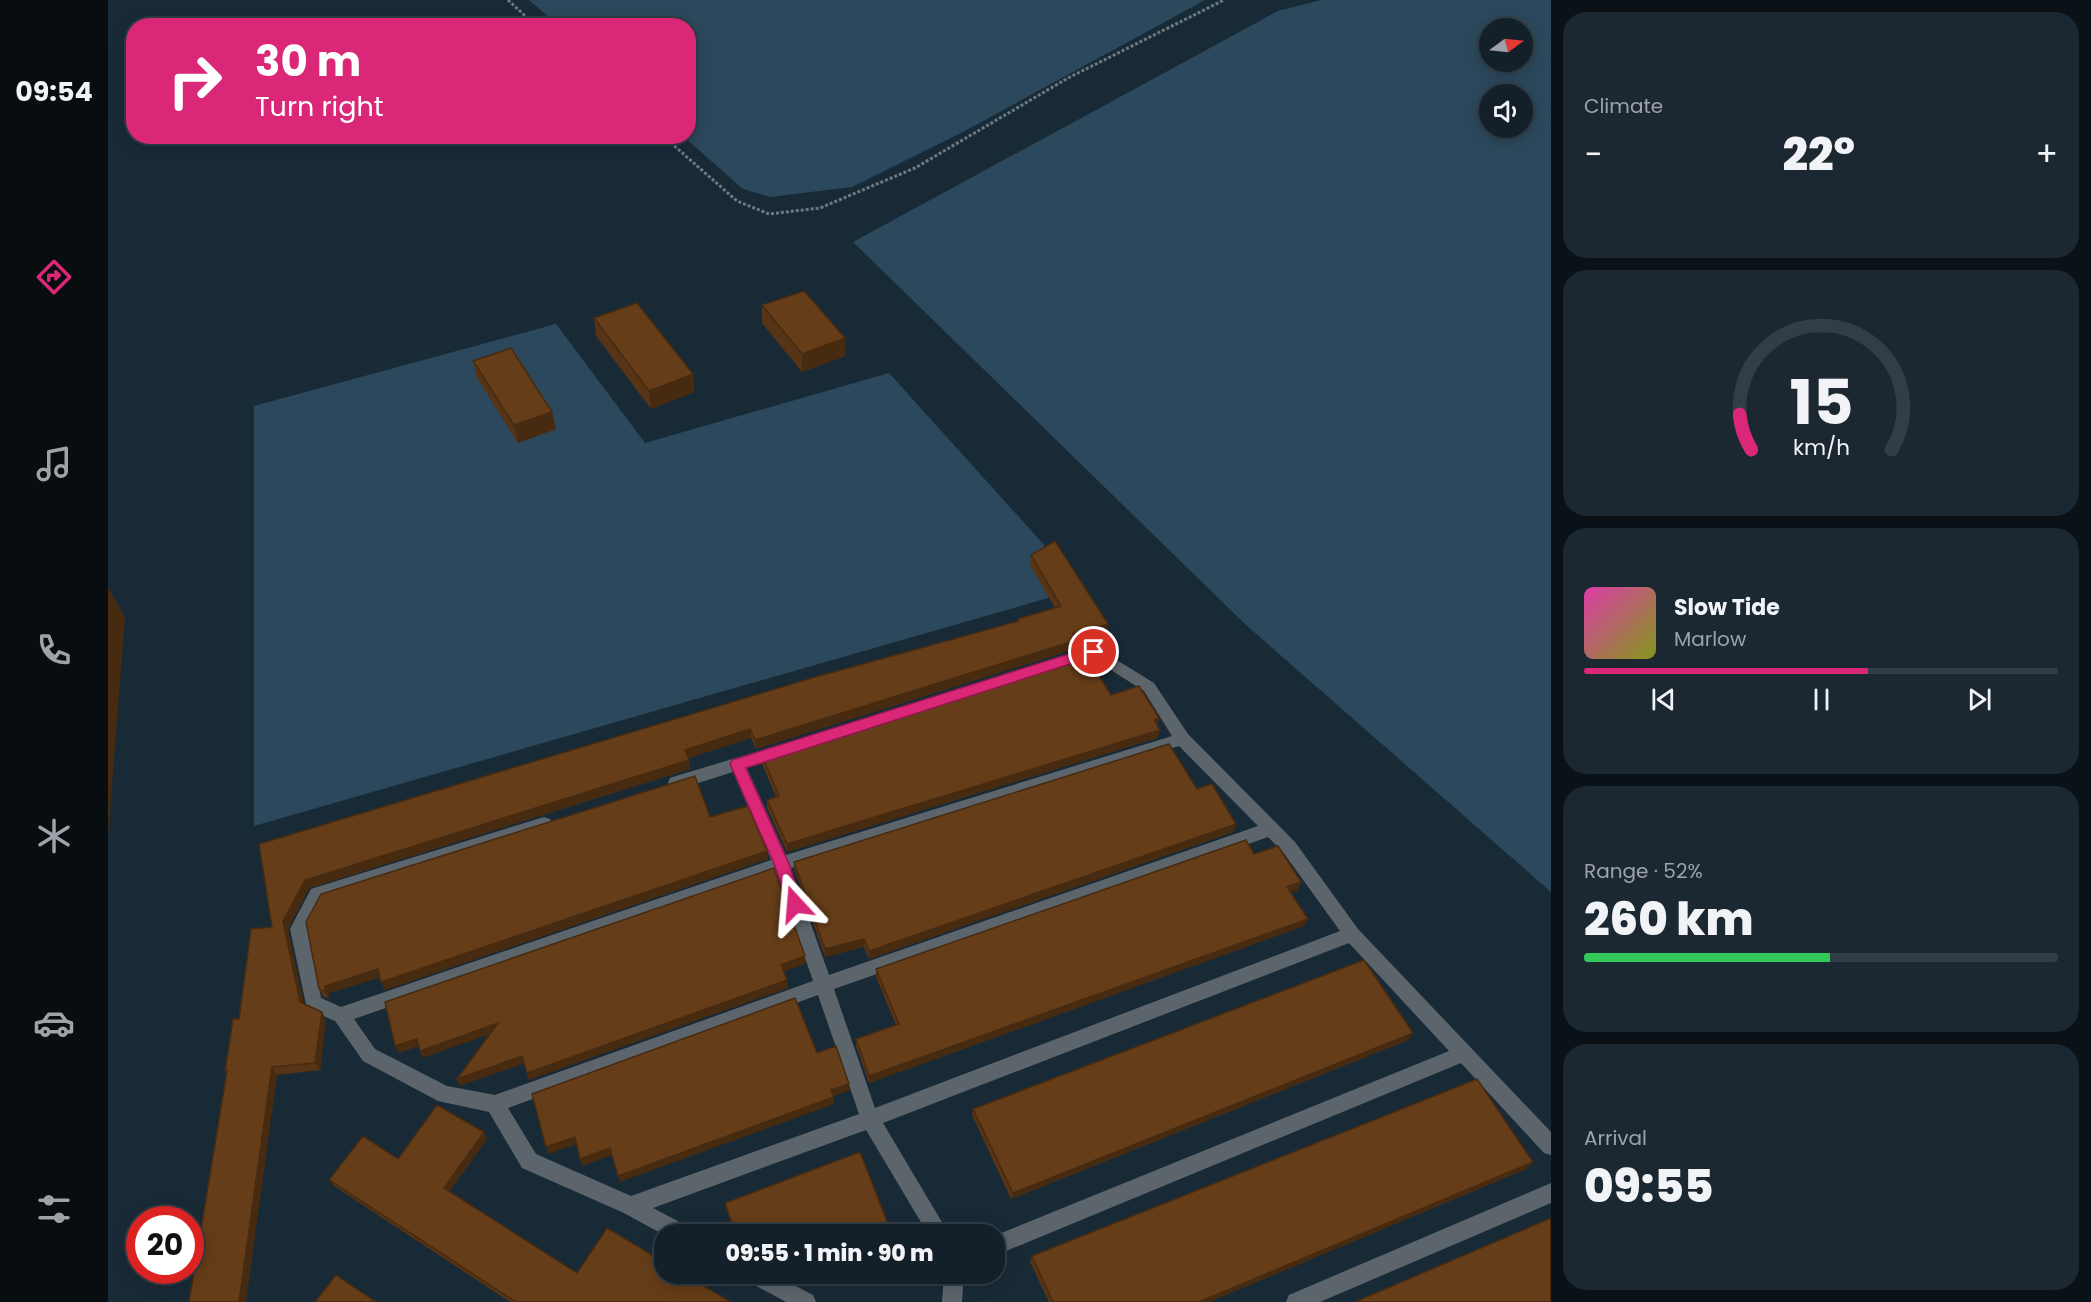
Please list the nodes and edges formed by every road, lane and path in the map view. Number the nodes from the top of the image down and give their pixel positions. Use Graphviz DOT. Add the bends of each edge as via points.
graph roads {
  1 [pos="508,0"];
  2 [pos="1224,0"];
  3 [pos="527,18"];
  4 [pos="672,144"];
  5 [pos="982,687"];
  6 [pos="1182,739"];
  7 [pos="793,747"];
  8 [pos="737,764"];
  9 [pos="658,789"];
  10 [pos="556,820"];
  11 [pos="1271,829"];
  12 [pos="781,864"];
  13 [pos="1352,934"];
  14 [pos="823,985"];
  15 [pos="341,1015"];
  16 [pos="1465,1053"];
  17 [pos="495,1104"];
  18 [pos="870,1119"];
  19 [pos="1551,1146"];
  20 [pos="1551,1193"];
  21 [pos="631,1206"];
  22 [pos="664,1224"];
  23 [pos="933,1224"];
  24 [pos="1005,1241"];
  25 [pos="773,1284"];
  26 [pos="953,1284"];
  27 [pos="806,1302"];
  28 [pos="952,1302"];
  29 [pos="1296,1302"];
  1 -- 3 [label="path"];
  2 -- 4 [label="path" via="1068,78 915,168 820,208 769,214 737,201"];
  5 -- 6 [label="lane" via="1094,652 1149,687"];
  6 -- 11 [label="lane"];
  6 -- 12 [label="lane"];
  7 -- 8 [label="lane"];
  8 -- 9 [label="lane"];
  8 -- 12 [label="lane"];
  10 -- 15 [label="lane" via="318,894 299,929 313,1003"];
  11 -- 13 [label="lane" via="1289,847"];
  11 -- 14 [label="lane"];
  12 -- 14 [label="lane"];
  12 -- 15 [label="lane"];
  13 -- 16 [label="lane"];
  13 -- 18 [label="lane"];
  14 -- 17 [label="lane"];
  14 -- 18 [label="lane"];
  15 -- 17 [label="lane" via="369,1055 445,1095"];
  16 -- 19 [label="lane"];
  16 -- 24 [label="lane"];
  17 -- 21 [label="lane" via="529,1161"];
  18 -- 21 [label="lane"];
  18 -- 23 [label="lane"];
  20 -- 29 [label="lane"];
  21 -- 22 [label="lane"];
  25 -- 27 [label="lane"];
  26 -- 28 [label="lane"];
}
